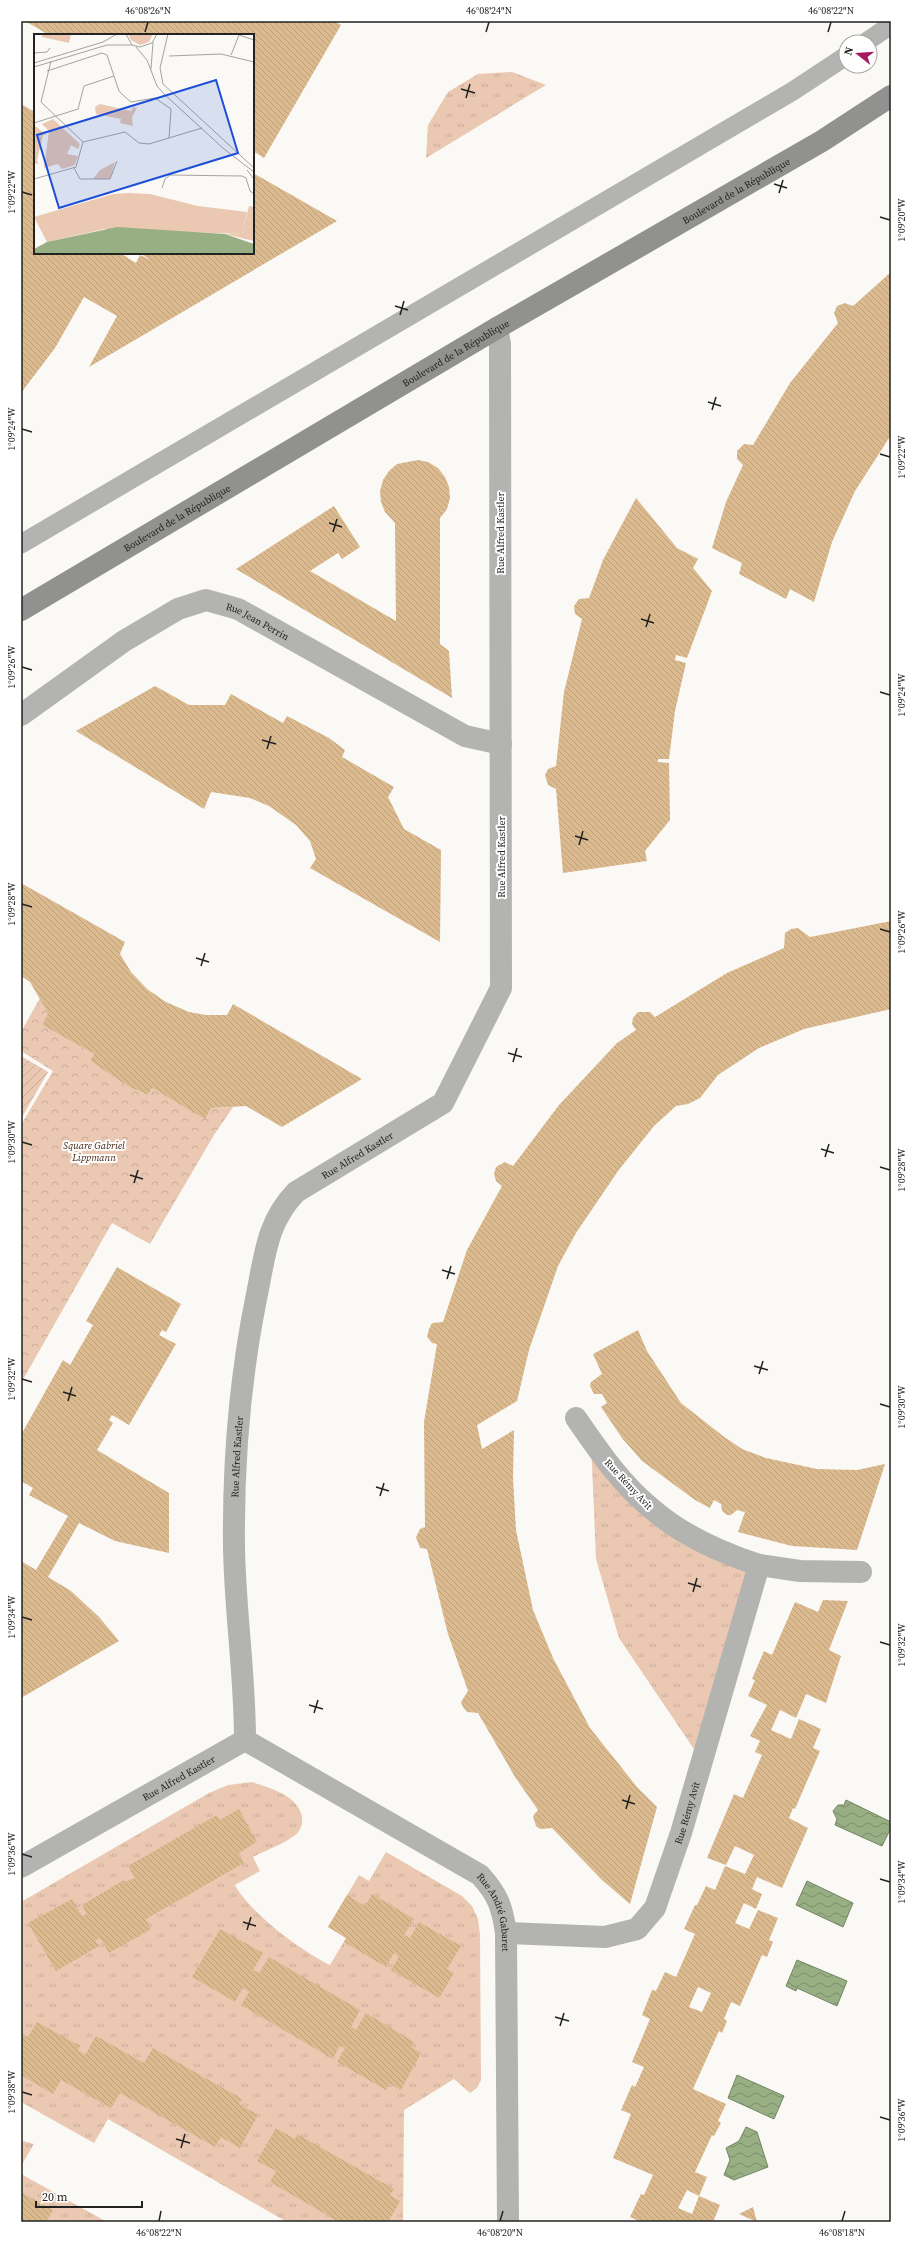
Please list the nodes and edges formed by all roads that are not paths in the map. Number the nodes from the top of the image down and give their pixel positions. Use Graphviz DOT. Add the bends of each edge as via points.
graph roads {
  1 [pos="891,25"];
  2 [pos="878,34"];
  3 [pos="838,61"];
  4 [pos="891,96"];
  5 [pos="496,328"];
  6 [pos="21,544"];
  7 [pos="21,610"];
  8 [pos="21,715"];
  9 [pos="501,744"];
  10 [pos="576,1418"];
  11 [pos="759,1564"];
  12 [pos="861,1572"];
  13 [pos="245,1740"];
  14 [pos="21,1867"];
  15 [pos="506,1933"];
  16 [pos="508,2222"];
  1 -- 2 [label="lane"];
  3 -- 6 [label="lane" via="786,95"];
  4 -- 5 [label="main road, Boulevard de la République" via="822,141"];
  5 -- 7 [label="main road, Boulevard de la République"];
  5 -- 9 [label="street, Rue Alfred Kastler" via="500,344"];
  8 -- 9 [label="street, Rue Jean Perrin" via="124,641 178,609 206,600 238,609 465,736"];
  9 -- 13 [label="street, Rue Alfred Kastler" via="501,988 444,1103 296,1192 282,1206 272,1228 250,1324 237,1446 234,1548 245,1704"];
  10 -- 11 [label="street, Rue Rémy Avit" via="616,1473 652,1510 727,1555"];
  11 -- 12 [label="street, Rue Rémy Avit" via="800,1570"];
  11 -- 15 [label="street, Rue Rémy Avit" via="681,1833 655,1908 637,1929 605,1937"];
  13 -- 14 [label="street, Rue Alfred Kastler"];
  13 -- 15 [label="street, Rue André Gabaret" via="480,1875 494,1891 503,1908"];
  15 -- 16 [label="street, Rue André Gabaret"];
}
